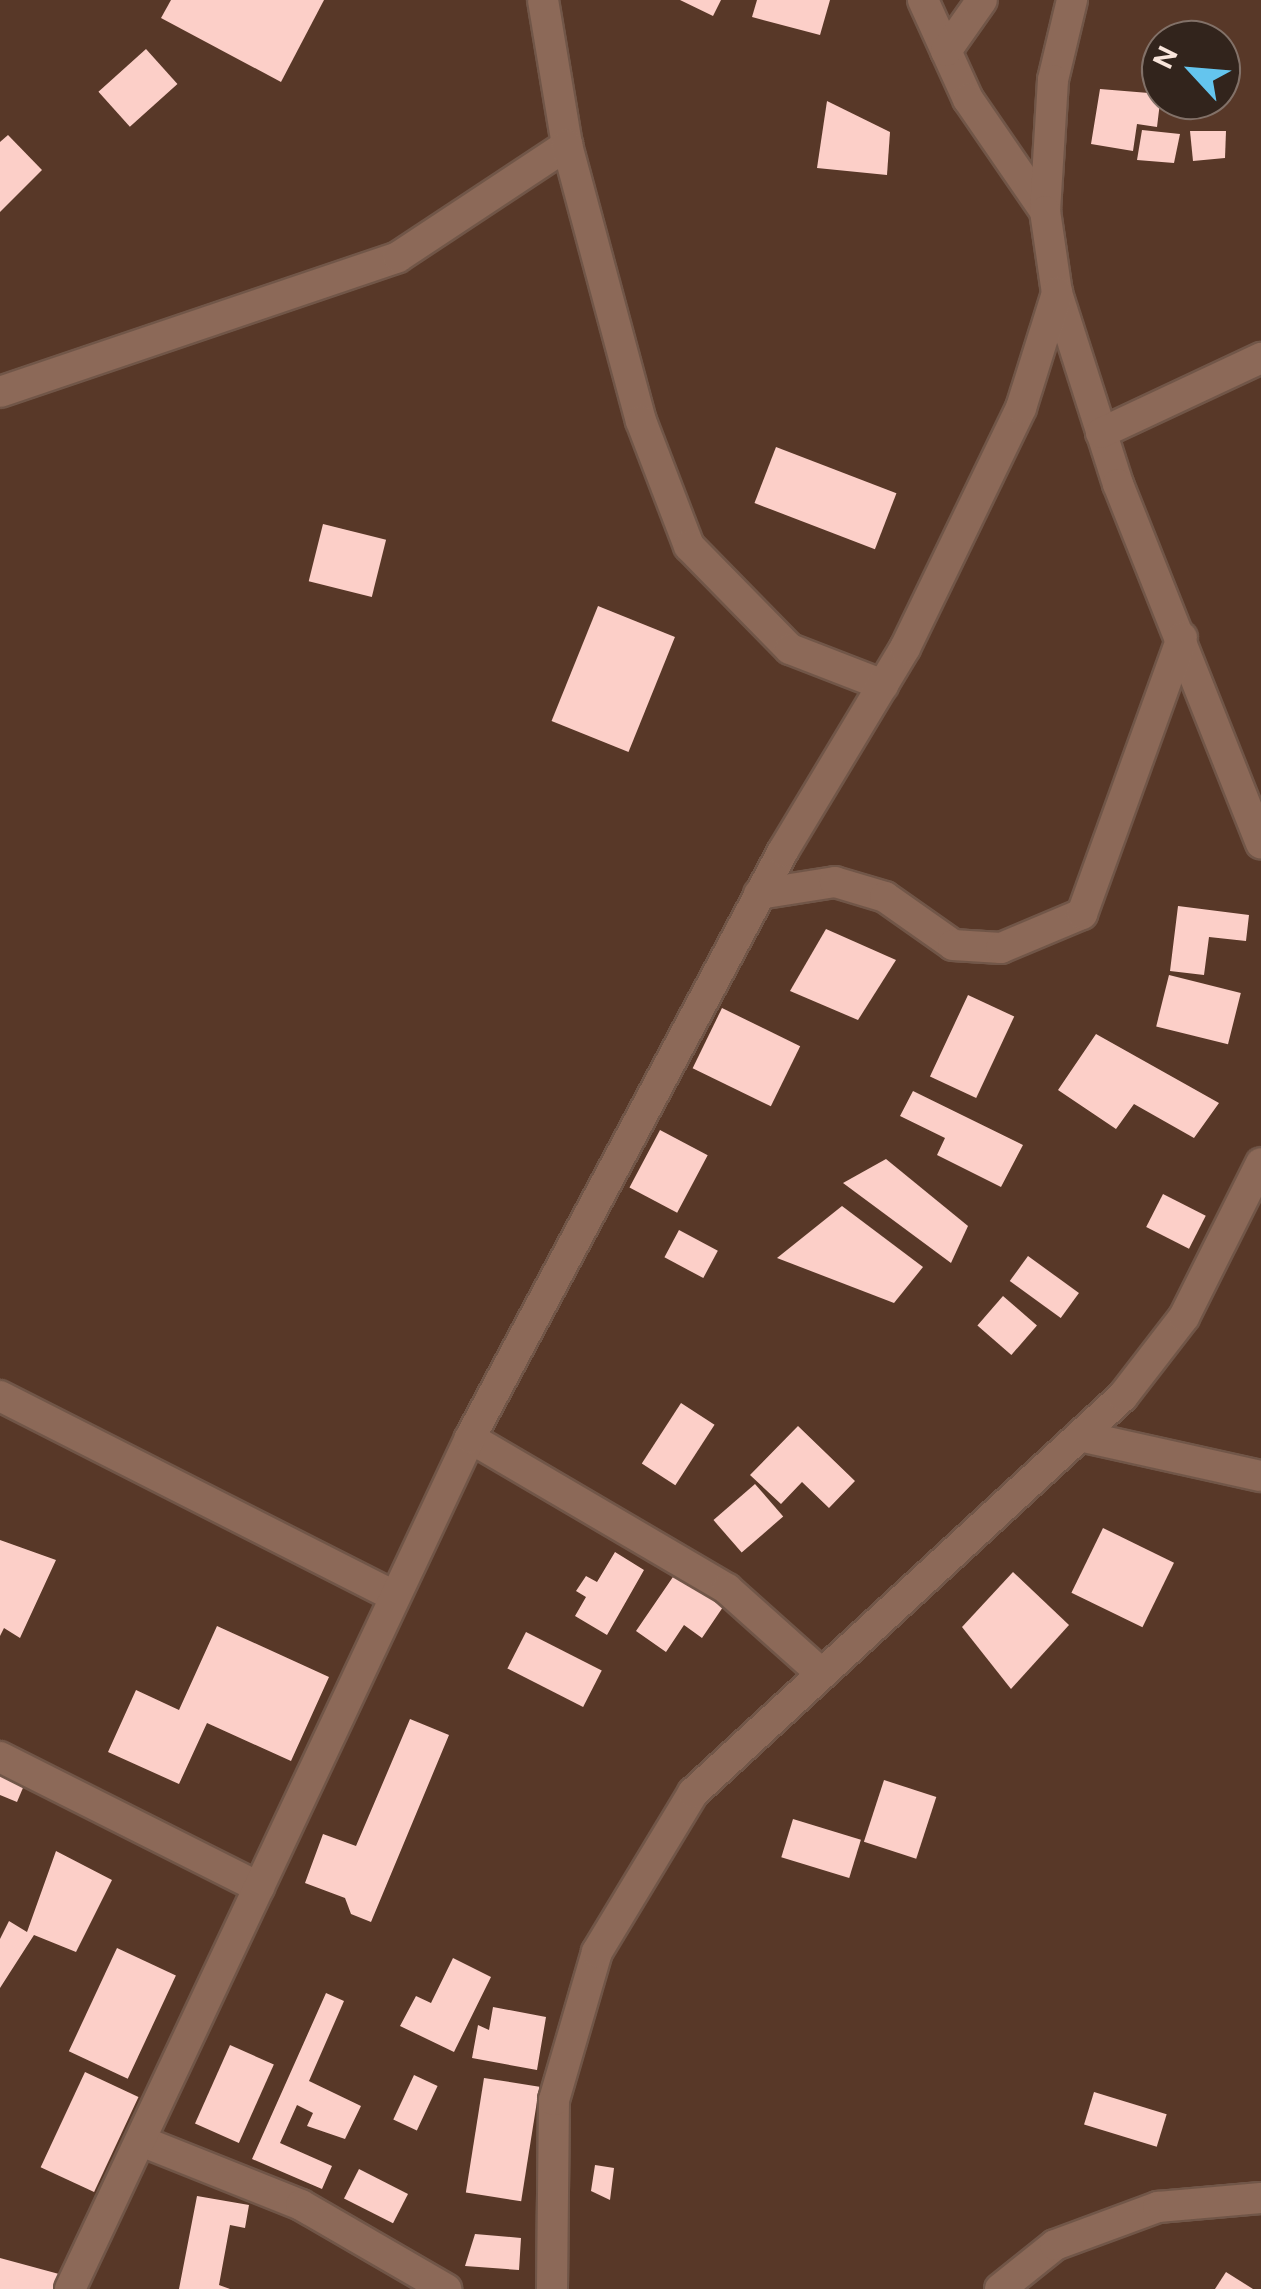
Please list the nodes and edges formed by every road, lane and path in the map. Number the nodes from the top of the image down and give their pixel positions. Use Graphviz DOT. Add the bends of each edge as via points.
graph roads {
  1 [pos="542,0"];
  2 [pos="923,0"];
  3 [pos="982,0"];
  4 [pos="1072,0"];
  5 [pos="946,51"];
  6 [pos="567,145"];
  7 [pos="1045,211"];
  8 [pos="1057,293"];
  9 [pos="1261,358"];
  10 [pos="0,392"];
  11 [pos="1101,433"];
  12 [pos="1182,638"];
  13 [pos="883,685"];
  14 [pos="1261,844"];
  15 [pos="759,894"];
  16 [pos="1261,1163"];
  17 [pos="0,1396"];
  18 [pos="1080,1436"];
  19 [pos="470,1438"];
  20 [pos="1261,1476"];
  21 [pos="394,1596"];
  22 [pos="821,1673"];
  23 [pos="0,1758"];
  24 [pos="260,1887"];
  25 [pos="141,2141"];
  26 [pos="1261,2198"];
  27 [pos="70,2289"];
  28 [pos="446,2289"];
  29 [pos="552,2289"];
  30 [pos="1000,2289"];
  1 -- 6 [label="street"];
  2 -- 5 [label="street"];
  3 -- 5 [label="street"];
  4 -- 7 [label="street" via="1052,80"];
  5 -- 7 [label="street"];
  6 -- 10 [label="street" via="398,257"];
  6 -- 13 [label="street" via="641,420 689,546 790,648"];
  7 -- 8 [label="street"];
  8 -- 11 [label="street"];
  8 -- 13 [label="street" via="1022,408"];
  9 -- 11 [label="street"];
  11 -- 12 [label="street"];
  12 -- 14 [label="street"];
  12 -- 15 [label="street" via="1082,914 1001,948 954,945 885,897 835,882"];
  13 -- 15 [label="street"];
  15 -- 19 [label="street"];
  16 -- 18 [label="street" via="1184,1317"];
  17 -- 21 [label="street"];
  18 -- 20 [label="street"];
  18 -- 22 [label="street"];
  19 -- 21 [label="street"];
  19 -- 22 [label="street" via="728,1589"];
  21 -- 24 [label="street"];
  22 -- 29 [label="street" via="693,1793 597,1952 554,2100"];
  23 -- 24 [label="street"];
  24 -- 25 [label="street"];
  25 -- 27 [label="street"];
  25 -- 28 [label="street" via="301,2205"];
  26 -- 30 [label="street" via="1158,2207 1055,2245"];
}
